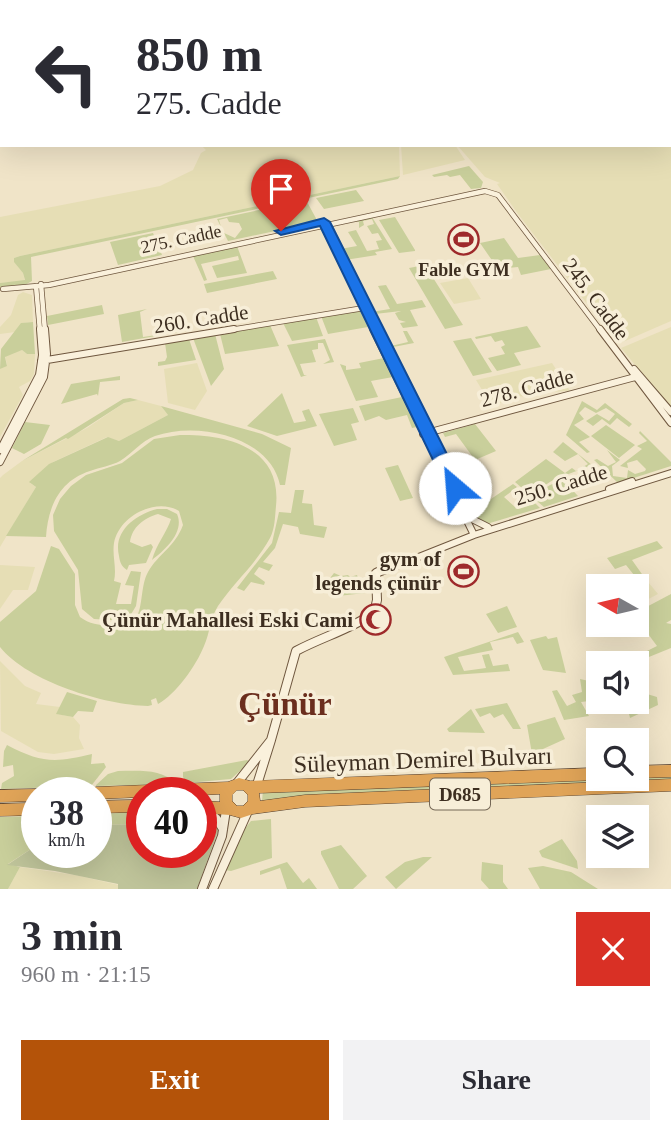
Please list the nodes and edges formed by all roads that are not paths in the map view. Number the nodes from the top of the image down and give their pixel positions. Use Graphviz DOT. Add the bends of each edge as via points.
graph roads {
  1 [pos="496,193"];
  2 [pos="323,224"];
  3 [pos="39,286"];
  4 [pos="1,289"];
  5 [pos="363,307"];
  6 [pos="44,359"];
  7 [pos="638,376"];
  8 [pos="671,412"];
  9 [pos="671,423"];
  10 [pos="425,433"];
  11 [pos="0,450"];
  12 [pos="0,462"];
  13 [pos="671,471"];
  14 [pos="470,518"];
  15 [pos="488,527"];
  16 [pos="475,533"];
  17 [pos="271,740"];
  18 [pos="671,771"];
  19 [pos="649,772"];
  20 [pos="586,775"];
  21 [pos="671,785"];
  22 [pos="232,788"];
  23 [pos="253,789"];
  24 [pos="112,792"];
  25 [pos="21,795"];
  26 [pos="0,796"];
  27 [pos="217,807"];
  28 [pos="228,807"];
  29 [pos="249,808"];
  30 [pos="21,809"];
  31 [pos="0,810"];
  32 [pos="217,820"];
  33 [pos="223,829"];
  34 [pos="202,889"];
  35 [pos="213,889"];
  1 -- 2 [label="street, 275. Cadde" via="481,190"];
  1 -- 7 [label="street, 245. Cadde"];
  2 -- 3 [label="street, 275. Cadde"];
  2 -- 5 [label="street"];
  3 -- 4 [label="street, 275. Cadde"];
  3 -- 6 [label="street"];
  5 -- 6 [label="street, 260. Cadde"];
  5 -- 10 [label="street"];
  5 -- 10 [label="street"];
  6 -- 11 [label="street"];
  6 -- 12 [label="street" via="40,387"];
  7 -- 8 [label="street, 245. Cadde"];
  7 -- 9 [label="street, 245. Cadde"];
  7 -- 10 [label="street, 278. Cadde"];
  10 -- 14 [label="street"];
  10 -- 16 [label="street"];
  13 -- 15 [label="street, 250. Cadde"];
  13 -- 16 [label="street, 250. Cadde"];
  14 -- 15 [label="street"];
  14 -- 16 [label="street"];
  15 -- 16 [label="street, 250. Cadde"];
  16 -- 17 [label="street, 250. Cadde" via="376,573 375,610 352,628 322,636 296,652"];
  17 -- 22 [label="street"];
  17 -- 23 [label="street"];
  18 -- 19 [label="highway"];
  20 -- 23 [label="highway, Süleyman Demirel Bulvarı / D685"];
  21 -- 29 [label="highway, Süleyman Demirel Bulvarı / D685" via="305,801"];
  22 -- 23 [label="highway, Süleyman Demirel Bulvarı"];
  22 -- 24 [label="highway, Süleyman Demirel Bulvarı"];
  22 -- 28 [label="highway" via="226,795"];
  23 -- 29 [label="highway" via="255,803"];
  25 -- 26 [label="highway"];
  27 -- 28 [label="highway, Süleyman Demirel Bulvarı"];
  28 -- 29 [label="highway, Süleyman Demirel Bulvarı"];
  28 -- 33 [label="street"];
  29 -- 35 [label="street"];
  30 -- 31 [label="highway"];
  32 -- 33 [label="street"];
  33 -- 34 [label="street"];
}
